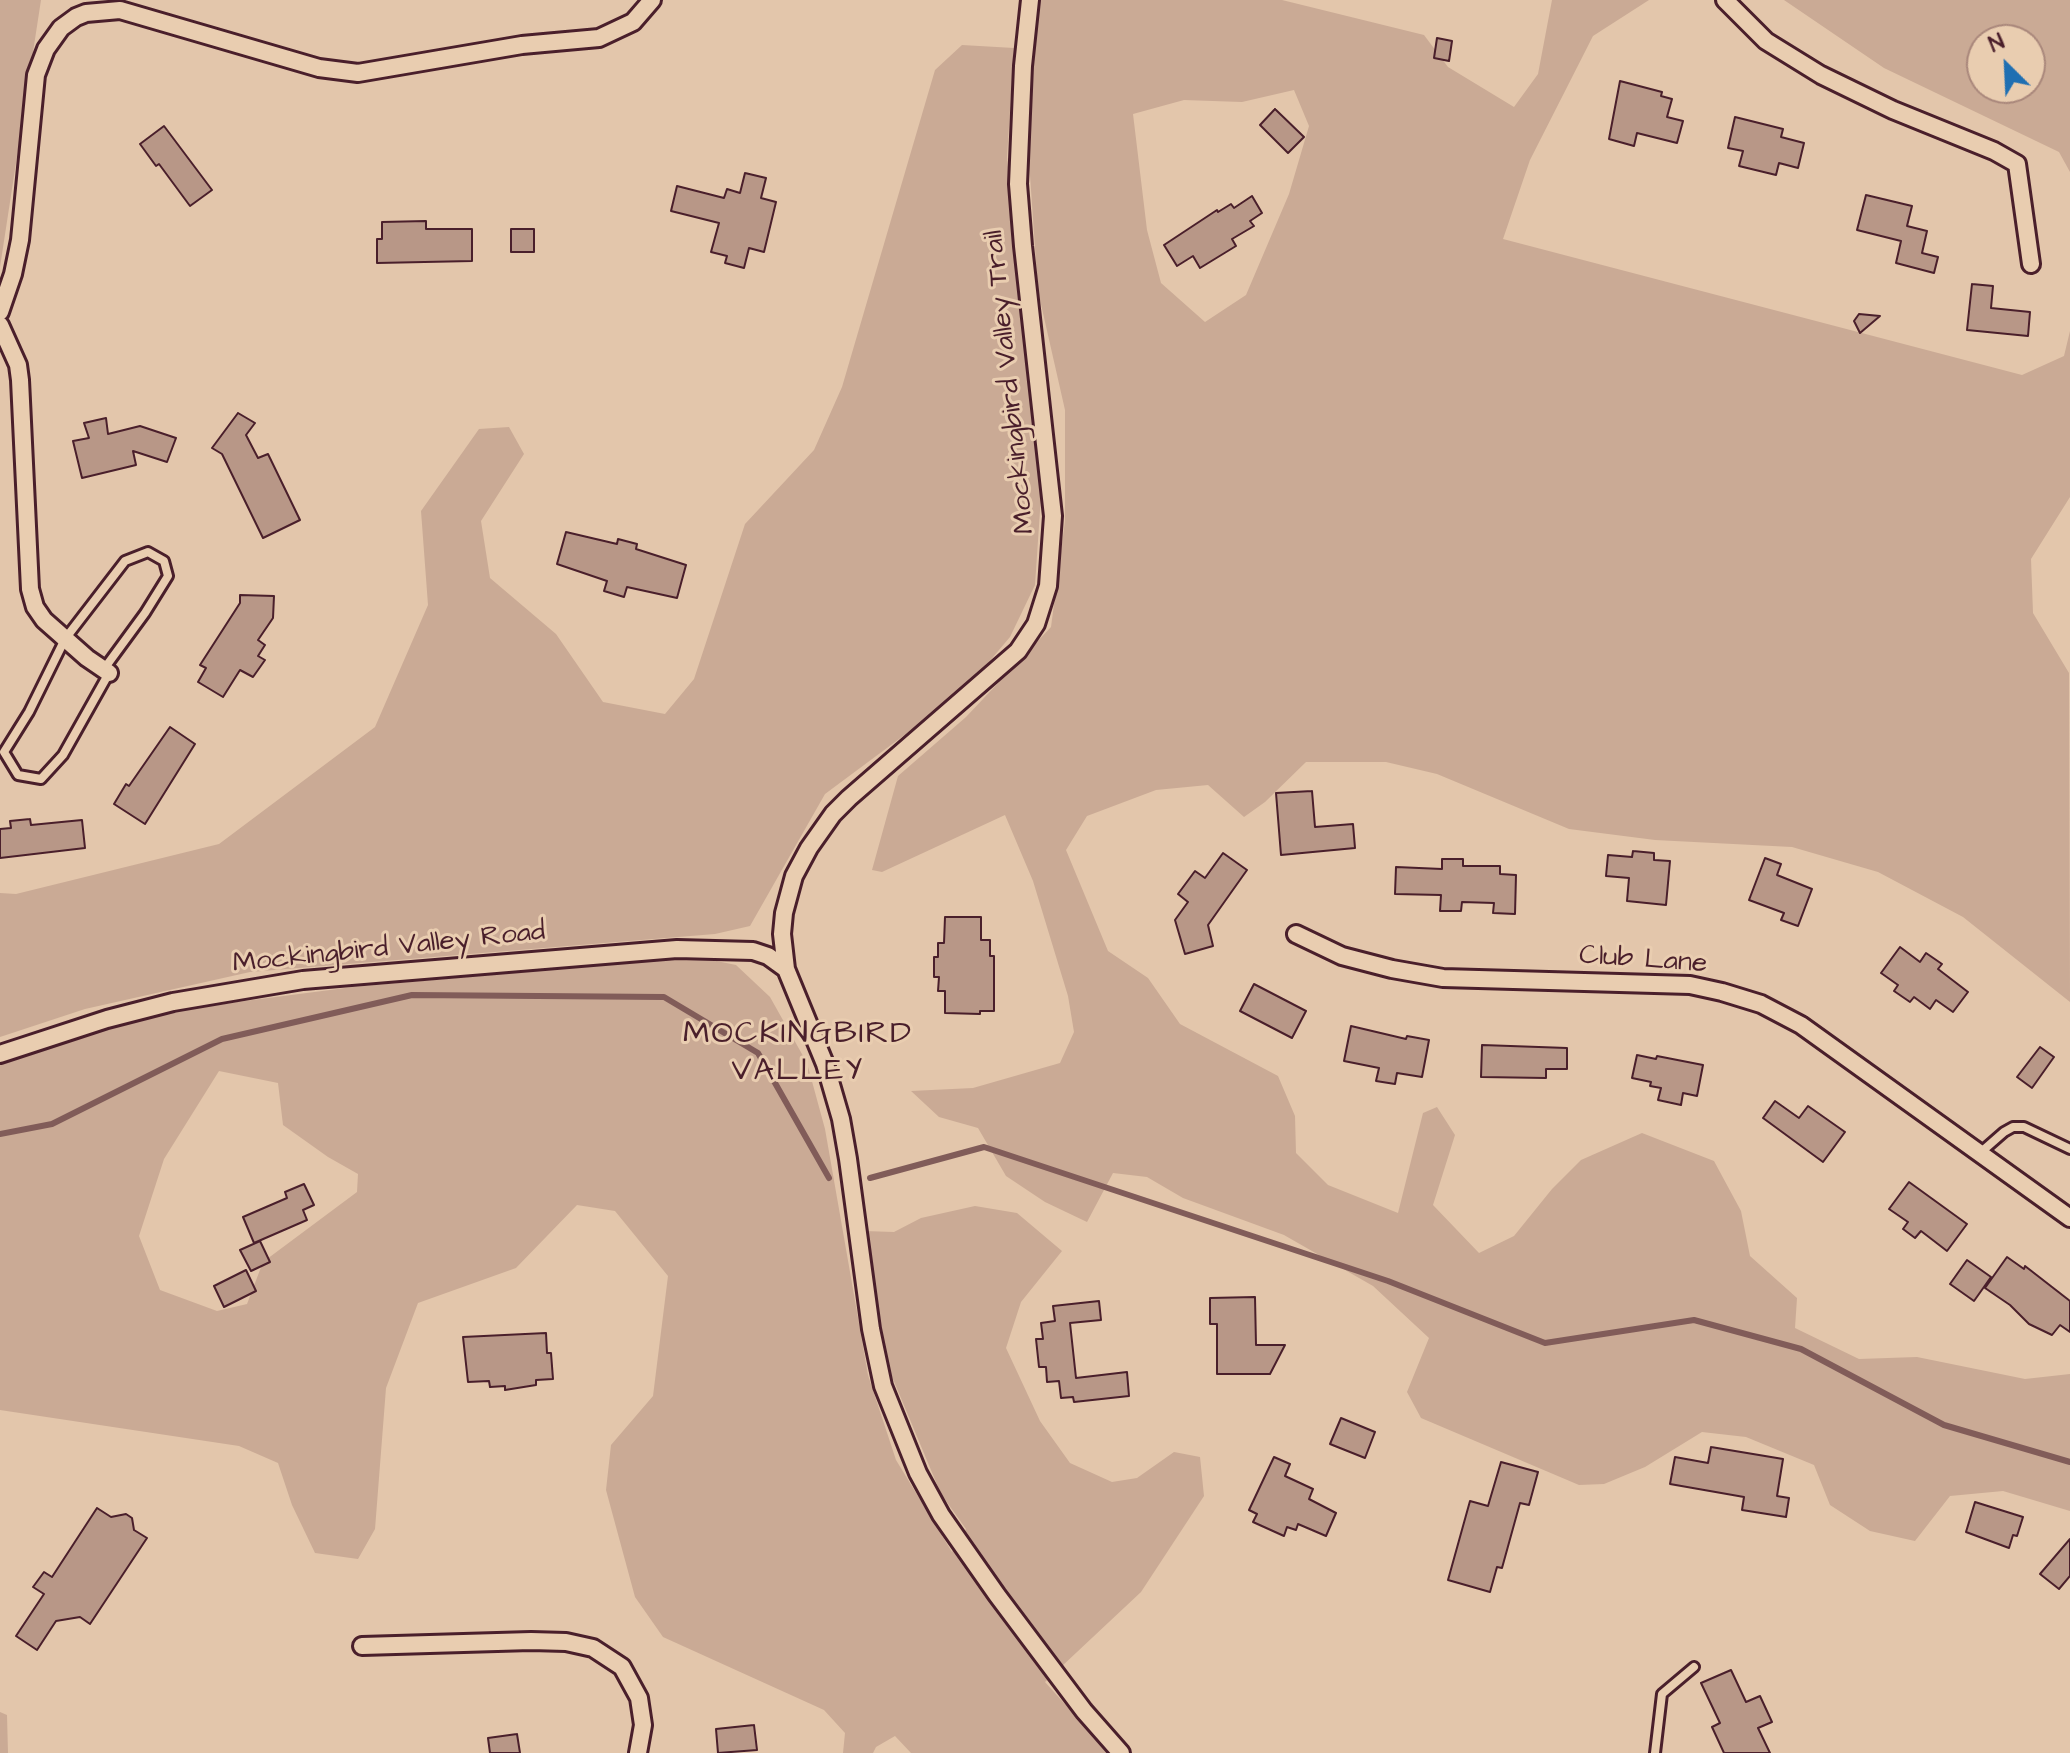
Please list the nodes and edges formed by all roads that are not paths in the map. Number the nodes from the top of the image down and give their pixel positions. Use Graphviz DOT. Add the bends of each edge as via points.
graph roads {
  1 [pos="652,0"];
  2 [pos="1030,0"];
  3 [pos="1725,0"];
  4 [pos="2031,264"];
  5 [pos="0,312"];
  6 [pos="0,325"];
  7 [pos="65,639"];
  8 [pos="106,671"];
  9 [pos="1296,934"];
  10 [pos="786,969"];
  11 [pos="0,1054"];
  12 [pos="2070,1149"];
  13 [pos="1979,1154"];
  14 [pos="2070,1218"];
  15 [pos="362,1646"];
  16 [pos="1694,1667"];
  17 [pos="638,1753"];
  18 [pos="1121,1753"];
  19 [pos="1655,1753"];
  1 -- 5 [label="street" via="633,22 599,38 522,45 358,73 319,68 120,10 76,17 46,49 36,75 20,240"];
  2 -- 10 [label="street, Mockingbird Valley Trail" via="1018,184 1053,516 1048,586 1036,624 1018,651 833,814 809,848 794,876 783,924"];
  3 -- 4 [label="street" via="1766,41 1821,75 2017,164"];
  6 -- 7 [label="street" via="20,380 30,589 44,620"];
  7 -- 8 [label="street"];
  7 -- 8 [label="lane" via="125,561 148,552 164,561 168,576"];
  7 -- 8 [label="lane" via="4,752 18,775 41,779 63,755"];
  9 -- 13 [label="street, Club Lane" via="1342,956 1443,978 1690,985 1761,1004 1801,1025"];
  10 -- 11 [label="street, Mockingbird Valley Road" via="753,951 677,949 303,980 173,1002"];
  10 -- 18 [label="street" via="841,1119 871,1329 898,1427 941,1515 1084,1711"];
  12 -- 13 [label="lane" via="2013,1127"];
  13 -- 14 [label="street, Club Lane"];
  15 -- 17 [label="street" via="531,1641 593,1648 622,1667 639,1698 643,1725"];
  16 -- 19 [label="lane" via="1662,1694"];
}
